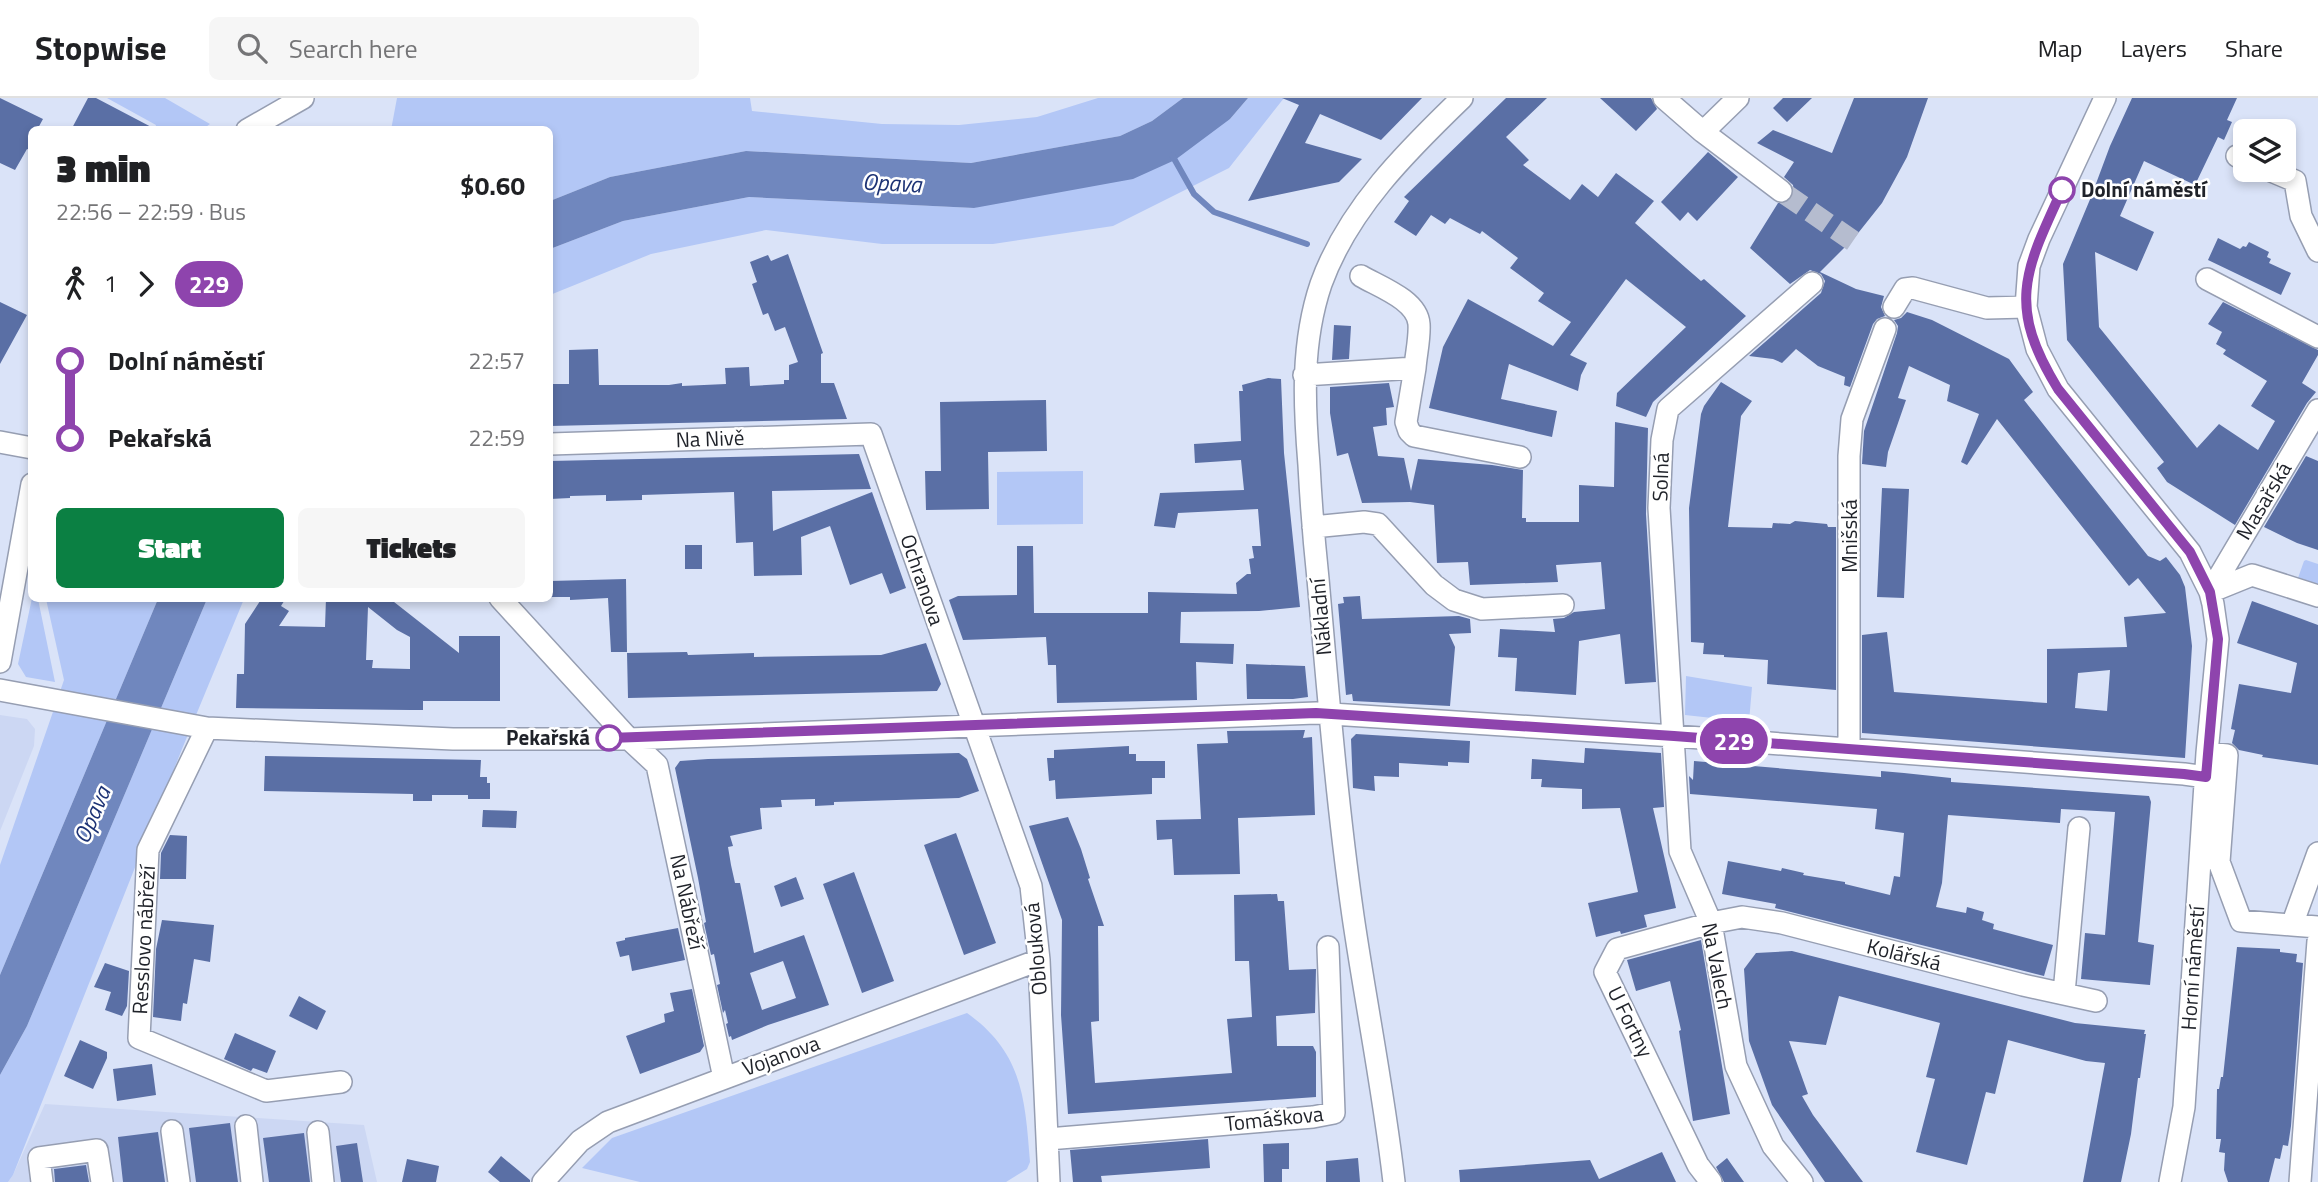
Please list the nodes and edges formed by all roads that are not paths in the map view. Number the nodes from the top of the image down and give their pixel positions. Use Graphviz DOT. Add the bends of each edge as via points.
graph roads {
  1 [pos="1462,98"];
  2 [pos="1664,98"];
  3 [pos="1738,98"];
  4 [pos="2105,98"];
  5 [pos="290,100"];
  6 [pos="253,126"];
  7 [pos="1703,132"];
  8 [pos="2295,182"];
  9 [pos="1781,191"];
  10 [pos="2318,251"];
  11 [pos="1361,276"];
  12 [pos="2207,279"];
  13 [pos="1812,283"];
  14 [pos="1894,307"];
  15 [pos="2026,307"];
  16 [pos="1885,329"];
  17 [pos="2318,337"];
  18 [pos="1415,368"];
  19 [pos="1304,375"];
  20 [pos="2318,410"];
  21 [pos="871,434"];
  22 [pos="0,442"];
  23 [pos="553,444"];
  24 [pos="28,447"];
  25 [pos="1520,457"];
  26 [pos="28,506"];
  27 [pos="1313,527"];
  28 [pos="2210,592"];
  29 [pos="2318,596"];
  30 [pos="503,602"];
  31 [pos="1563,605"];
  32 [pos="0,662"];
  33 [pos="0,690"];
  34 [pos="1330,714"];
  35 [pos="973,725"];
  36 [pos="207,728"];
  37 [pos="1674,736"];
  38 [pos="629,738"];
  39 [pos="1849,749"];
  40 [pos="2207,753"];
  41 [pos="2206,777"];
  42 [pos="2079,828"];
  43 [pos="2318,853"];
  44 [pos="1711,923"];
  45 [pos="2292,925"];
  46 [pos="2318,928"];
  47 [pos="2318,941"];
  48 [pos="1328,947"];
  49 [pos="1039,960"];
  50 [pos="2316,985"];
  51 [pos="2064,993"];
  52 [pos="2096,1001"];
  53 [pos="724,1077"];
  54 [pos="341,1082"];
  55 [pos="246,1126"];
  56 [pos="172,1131"];
  57 [pos="318,1132"];
  58 [pos="1048,1139"];
  59 [pos="42,1182"];
  60 [pos="102,1182"];
  61 [pos="179,1182"];
  62 [pos="252,1182"];
  63 [pos="323,1182"];
  64 [pos="543,1182"];
  65 [pos="1049,1182"];
  66 [pos="1394,1182"];
  67 [pos="1710,1182"];
  68 [pos="1802,1182"];
  69 [pos="2170,1182"];
  70 [pos="2300,1182"];
  1 -- 19 [label="street, Nákladní" via="1380,184 1343,238 1314,309"];
  2 -- 7 [label="street"];
  3 -- 7 [label="street"];
  4 -- 15 [label="street, Horní náměstí" via="2039,239 2029,267"];
  5 -- 6 [label="street"];
  7 -- 9 [label="street"];
  8 -- 10 [label="street" via="2301,216"];
  11 -- 18 [label="street" via="1416,312"];
  12 -- 17 [label="street"];
  13 -- 37 [label="street, Solná" via="1668,409 1659,508"];
  14 -- 15 [label="street" via="1905,289 1913,288 1987,308"];
  15 -- 28 [label="street, Horní náměstí" via="2037,349 2058,389 2185,544"];
  16 -- 39 [label="street, Mnišská" via="1852,419"];
  18 -- 19 [label="street"];
  18 -- 25 [label="street" via="1406,422 1414,436"];
  19 -- 27 [label="street, Nákladní"];
  20 -- 28 [label="street, Masařská"];
  21 -- 23 [label="street, Na Nivě"];
  21 -- 35 [label="street, Ochranova"];
  22 -- 24 [label="street"];
  26 -- 32 [label="street"];
  27 -- 31 [label="street" via="1378,524 1434,585 1454,600 1482,609"];
  27 -- 34 [label="street, Nákladní"];
  28 -- 29 [label="street" via="2252,575"];
  28 -- 40 [label="street, Horní náměstí" via="2218,639"];
  30 -- 38 [label="street, Na Nábřeží"];
  33 -- 36 [label="street"];
  34 -- 35 [label="street"];
  34 -- 37 [label="street"];
  34 -- 66 [label="street, Nákladní" via="1353,916"];
  35 -- 38 [label="street"];
  35 -- 49 [label="street, Oblouková" via="1031,887"];
  36 -- 38 [label="street" via="453,738"];
  36 -- 54 [label="street, Resslovo nábřeží" via="148,850 139,1038 266,1091"];
  37 -- 39 [label="street"];
  37 -- 44 [label="street, Na Valech" via="1680,852"];
  38 -- 53 [label="street, Na Nábřeží" via="657,765"];
  39 -- 41 [label="street"];
  40 -- 41 [label="street, Horní náměstí"];
  40 -- 45 [label="street, Horní náměstí" via="2227,755 2219,862 2241,921"];
  41 -- 69 [label="street, Horní náměstí" via="2184,1107"];
  42 -- 51 [label="street"];
  43 -- 45 [label="street"];
  44 -- 51 [label="street, Kolářská" via="1742,917 1782,923"];
  44 -- 67 [label="street, U Fortny" via="1617,949 1605,972"];
  44 -- 68 [label="street, Na Valech" via="1736,1066 1773,1146"];
  45 -- 46 [label="street, Horní náměstí"];
  47 -- 50 [label="street"];
  48 -- 58 [label="street, Tomáškova" via="1334,1113"];
  49 -- 53 [label="street, Vojanova"];
  49 -- 58 [label="street, Oblouková"];
  50 -- 70 [label="street"];
  51 -- 52 [label="street, Kolářská"];
  53 -- 64 [label="street, Vojanova" via="608,1122 573,1147"];
  55 -- 62 [label="street"];
  56 -- 61 [label="street"];
  57 -- 63 [label="street"];
  58 -- 65 [label="street, Oblouková"];
  59 -- 60 [label="street" via="39,1158 97,1150"];
}
